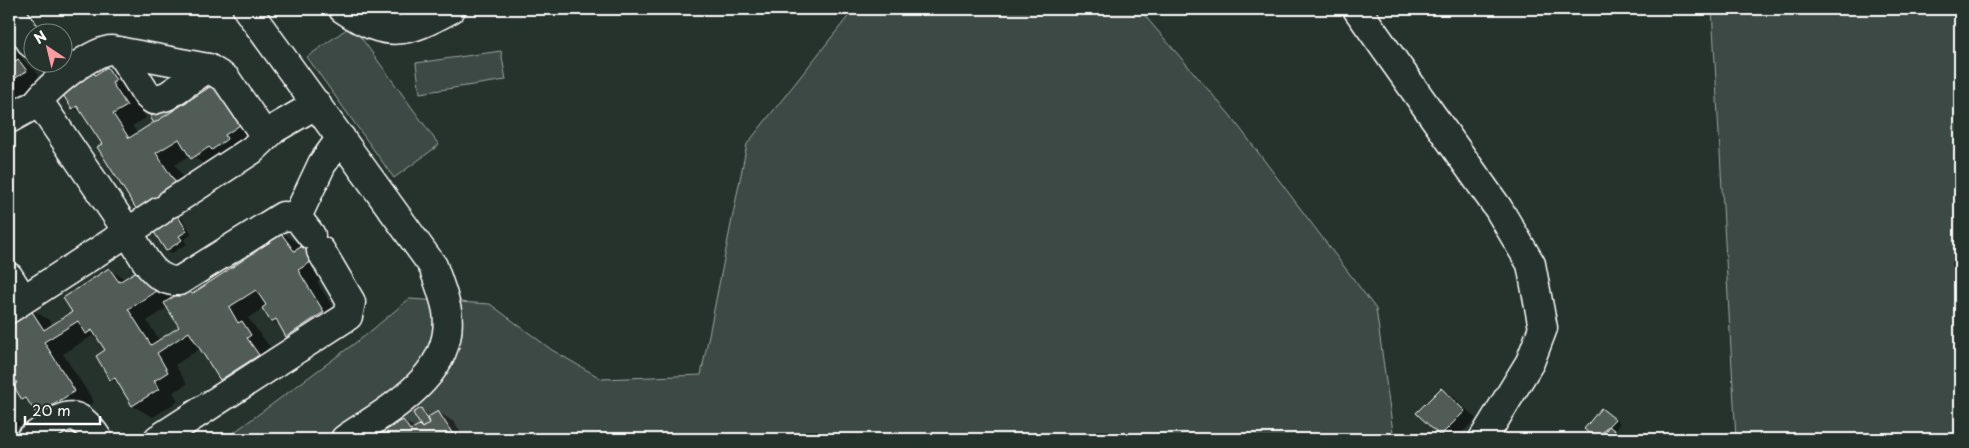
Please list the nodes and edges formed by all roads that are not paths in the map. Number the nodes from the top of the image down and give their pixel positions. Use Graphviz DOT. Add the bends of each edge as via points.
graph roads {
  1 [pos="9,9"];
  2 [pos="343,9"];
  3 [pos="451,9"];
  4 [pos="1357,9"];
  5 [pos="258,12"];
  6 [pos="22,29"];
  7 [pos="119,51"];
  8 [pos="72,64"];
  9 [pos="208,68"];
  10 [pos="51,72"];
  11 [pos="36,104"];
  12 [pos="317,104"];
  13 [pos="9,119"];
  14 [pos="265,136"];
  15 [pos="341,138"];
  16 [pos="128,232"];
  17 [pos="310,234"];
  18 [pos="14,295"];
  19 [pos="30,439"];
  20 [pos="98,439"];
  21 [pos="158,439"];
  22 [pos="345,439"];
  23 [pos="1483,439"];
  1 -- 6 [label="street"];
  2 -- 3 [label="street" via="363,22 391,30 411,28"];
  4 -- 23 [label="street" via="1498,208 1531,264 1543,328 1530,362"];
  5 -- 12 [label="street"];
  7 -- 8 [label="street" via="102,52"];
  7 -- 9 [label="street"];
  7 -- 9 [label="street" via="153,100 166,96"];
  9 -- 14 [label="street" via="226,78"];
  10 -- 11 [label="street"];
  11 -- 13 [label="street"];
  11 -- 16 [label="street" via="44,109"];
  12 -- 14 [label="street"];
  12 -- 15 [label="street"];
  14 -- 16 [label="street" via="252,150"];
  15 -- 17 [label="street" via="322,164"];
  15 -- 22 [label="street" via="433,266 447,312 446,335 437,362 424,382"];
  16 -- 17 [label="street" via="161,279 179,281 277,218 292,215"];
  16 -- 18 [label="street"];
  17 -- 21 [label="street" via="351,302 348,316"];
  19 -- 20 [label="street" via="63,418 72,416 82,418"];
}
